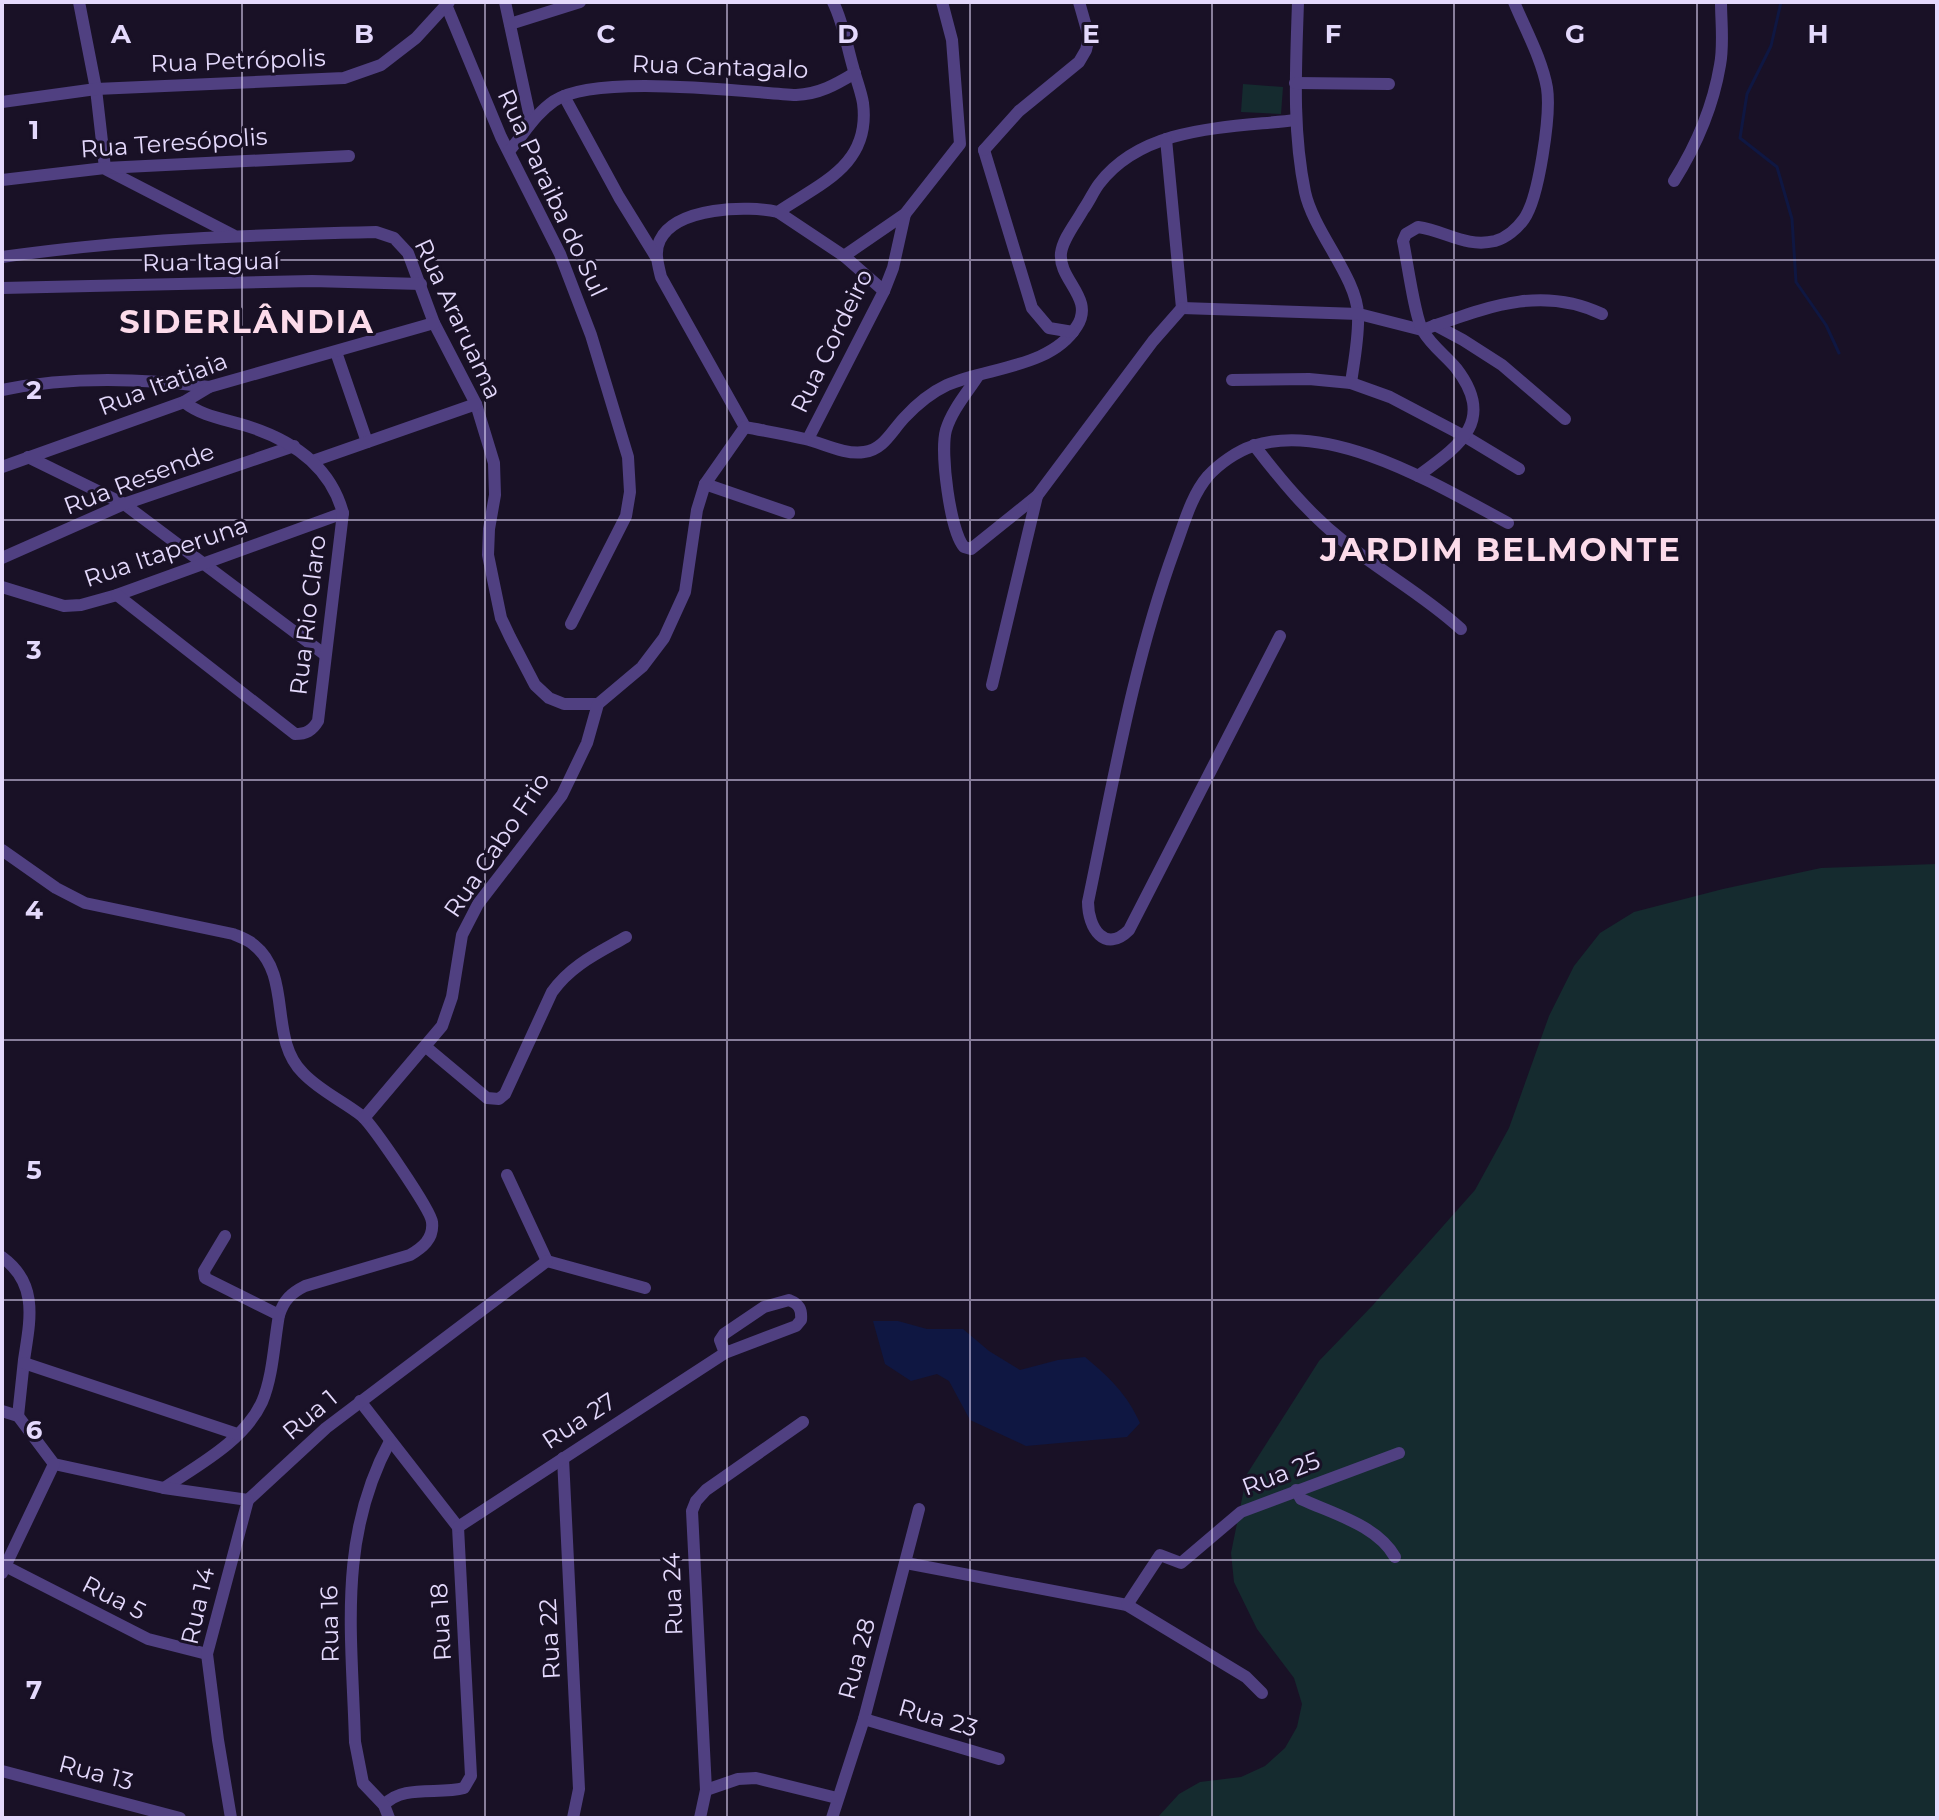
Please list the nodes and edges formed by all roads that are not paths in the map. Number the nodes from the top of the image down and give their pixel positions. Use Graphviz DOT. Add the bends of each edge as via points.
graph roads {
  1 [pos="79,2"];
  2 [pos="505,2"];
  3 [pos="580,2"];
  4 [pos="833,2"];
  5 [pos="942,2"];
  6 [pos="1079,2"];
  7 [pos="1298,2"];
  8 [pos="1514,2"];
  9 [pos="1721,2"];
  10 [pos="448,4"];
  11 [pos="510,24"];
  12 [pos="855,73"];
  13 [pos="1295,83"];
  14 [pos="1389,84"];
  15 [pos="96,89"];
  16 [pos="564,96"];
  17 [pos="2,102"];
  18 [pos="1296,120"];
  19 [pos="531,122"];
  20 [pos="1166,139"];
  21 [pos="960,144"];
  22 [pos="984,150"];
  23 [pos="509,151"];
  24 [pos="349,156"];
  25 [pos="105,168"];
  26 [pos="2,180"];
  27 [pos="1674,181"];
  28 [pos="778,212"];
  29 [pos="905,214"];
  30 [pos="233,236"];
  31 [pos="844,256"];
  32 [pos="2,257"];
  33 [pos="656,257"];
  34 [pos="421,284"];
  35 [pos="2,288"];
  36 [pos="884,291"];
  37 [pos="1182,308"];
  38 [pos="1359,314"];
  39 [pos="1602,314"];
  40 [pos="434,323"];
  41 [pos="1435,325"];
  42 [pos="1422,330"];
  43 [pos="1073,332"];
  44 [pos="336,352"];
  45 [pos="978,376"];
  46 [pos="1232,380"];
  47 [pos="1351,383"];
  48 [pos="209,387"];
  49 [pos="2,390"];
  50 [pos="184,402"];
  51 [pos="476,404"];
  52 [pos="1565,419"];
  53 [pos="745,427"];
  54 [pos="1466,437"];
  55 [pos="808,439"];
  56 [pos="367,442"];
  57 [pos="1254,445"];
  58 [pos="294,446"];
  59 [pos="28,457"];
  60 [pos="313,461"];
  61 [pos="2,467"];
  62 [pos="1519,469"];
  63 [pos="1418,476"];
  64 [pos="705,484"];
  65 [pos="1037,496"];
  66 [pos="124,504"];
  67 [pos="343,513"];
  68 [pos="789,513"];
  69 [pos="1508,523"];
  70 [pos="2,558"];
  71 [pos="203,562"];
  72 [pos="2,587"];
  73 [pos="117,595"];
  74 [pos="571,624"];
  75 [pos="1461,629"];
  76 [pos="1280,636"];
  77 [pos="324,654"];
  78 [pos="992,685"];
  79 [pos="598,704"];
  80 [pos="2,850"];
  81 [pos="626,937"];
  82 [pos="426,1047"];
  83 [pos="364,1118"];
  84 [pos="507,1175"];
  85 [pos="225,1236"];
  86 [pos="2,1257"];
  87 [pos="547,1261"];
  88 [pos="645,1288"];
  89 [pos="279,1315"];
  90 [pos="725,1353"];
  91 [pos="24,1363"];
  92 [pos="360,1401"];
  93 [pos="2,1411"];
  94 [pos="18,1416"];
  95 [pos="803,1422"];
  96 [pos="237,1434"];
  97 [pos="390,1441"];
  98 [pos="1399,1453"];
  99 [pos="563,1458"];
  100 [pos="54,1464"];
  101 [pos="164,1488"];
  102 [pos="1296,1490"];
  103 [pos="248,1500"];
  104 [pos="919,1509"];
  105 [pos="458,1527"];
  106 [pos="1395,1557"];
  107 [pos="906,1563"];
  108 [pos="4,1570"];
  109 [pos="1127,1605"];
  110 [pos="207,1654"];
  111 [pos="1262,1693"];
  112 [pos="864,1719"];
  113 [pos="999,1759"];
  114 [pos="2,1771"];
  115 [pos="706,1790"];
  116 [pos="837,1798"];
  117 [pos="384,1805"];
  118 [pos="180,1818"];
  119 [pos="231,1818"];
  120 [pos="389,1818"];
  121 [pos="573,1818"];
  122 [pos="700,1818"];
  123 [pos="832,1818"];
  1 -- 15 [label="street"];
  2 -- 11 [label="street"];
  3 -- 11 [label="street"];
  4 -- 12 [label="street"];
  5 -- 21 [label="street" via="952,40"];
  6 -- 22 [label="street" via="1089,37 1079,62 1019,111"];
  7 -- 13 [label="street"];
  8 -- 42 [label="street" via="1546,86 1548,119 1534,193 1526,217 1498,240 1461,242 1418,227 1406,234 1403,241"];
  9 -- 27 [label="street" via="1721,62 1693,151"];
  10 -- 15 [label="street, Rua Petrópolis" via="381,65 344,78"];
  10 -- 23 [label="street, Rua Paraiba do Sul"];
  11 -- 19 [label="street"];
  12 -- 16 [label="street, Rua Cantagalo" via="812,94 624,85"];
  12 -- 28 [label="street" via="863,102 857,148 826,183"];
  13 -- 14 [label="street"];
  13 -- 18 [label="street"];
  15 -- 17 [label="street, Rua Petrópolis"];
  15 -- 25 [label="street"];
  16 -- 19 [label="street, Rua Cantagalo"];
  16 -- 33 [label="street"];
  18 -- 20 [label="street"];
  18 -- 38 [label="street" via="1306,194"];
  19 -- 23 [label="street, Rua Cantagalo"];
  20 -- 37 [label="street"];
  20 -- 43 [label="street" via="1116,166 1065,240 1063,267 1082,303"];
  21 -- 22 [label="street"];
  21 -- 29 [label="street, Rua Cordeiro"];
  22 -- 43 [label="street" via="1032,308 1049,328"];
  23 -- 74 [label="street, Rua Paraiba do Sul" via="560,254 628,457 626,516"];
  24 -- 25 [label="street, Rua Teresópolis"];
  25 -- 26 [label="street, Rua Teresópolis"];
  25 -- 30 [label="street"];
  28 -- 31 [label="street"];
  28 -- 33 [label="street" via="728,209 684,219 669,227"];
  29 -- 31 [label="street, Rua Cordeiro"];
  29 -- 36 [label="street, Rua Cordeiro"];
  30 -- 32 [label="street, Rua Araruama"];
  30 -- 34 [label="street, Rua Araruama" via="376,232 394,238 408,253"];
  31 -- 36 [label="street"];
  33 -- 53 [label="street" via="661,277"];
  34 -- 35 [label="street, Rua Itaguaí" via="312,281"];
  34 -- 40 [label="street, Rua Araruama"];
  36 -- 55 [label="street, Rua Cordeiro"];
  37 -- 38 [label="street"];
  37 -- 65 [label="street"];
  38 -- 42 [label="street"];
  38 -- 47 [label="street"];
  39 -- 41 [label="street" via="1581,304 1525,300"];
  40 -- 44 [label="street, Rua Itatiaia"];
  40 -- 51 [label="street, Rua Araruama"];
  41 -- 42 [label="street"];
  41 -- 52 [label="street" via="1502,365"];
  42 -- 54 [label="street" via="1466,386 1473,404"];
  43 -- 45 [label="street" via="1043,355"];
  44 -- 48 [label="street, Rua Itatiaia"];
  44 -- 56 [label="street"];
  45 -- 55 [label="street" via="923,399 874,450 858,453"];
  45 -- 65 [label="street" via="946,432 945,463 959,541 971,549 977,546"];
  46 -- 47 [label="street"];
  47 -- 54 [label="street"];
  48 -- 49 [label="street" via="155,380 42,382"];
  48 -- 50 [label="street, Rua Itatiaia"];
  50 -- 58 [label="street, Rua Rio Claro" via="203,414"];
  50 -- 59 [label="street, Rua Itatiaia"];
  51 -- 56 [label="street"];
  51 -- 79 [label="street, Rua Araruama" via="494,463 488,555 501,618 535,685 549,698 564,704"];
  53 -- 55 [label="street"];
  53 -- 64 [label="street"];
  54 -- 62 [label="street"];
  54 -- 63 [label="street"];
  56 -- 60 [label="street"];
  57 -- 63 [label="street" via="1322,442"];
  57 -- 75 [label="street" via="1287,488 1339,538"];
  57 -- 76 [label="street" via="1208,477 1191,505 1159,590 1133,683 1088,902 1088,916 1102,937 1121,938 1129,930"];
  58 -- 60 [label="street, Rua Rio Claro"];
  58 -- 66 [label="street, Rua Resende"];
  59 -- 61 [label="street, Rua Itatiaia"];
  59 -- 66 [label="street"];
  60 -- 67 [label="street, Rua Rio Claro" via="339,496"];
  63 -- 69 [label="street"];
  64 -- 68 [label="street"];
  64 -- 79 [label="street" via="685,592 664,638 642,667"];
  65 -- 78 [label="street"];
  66 -- 70 [label="street, Rua Resende"];
  66 -- 71 [label="street"];
  67 -- 71 [label="street, Rua Itaperuna"];
  67 -- 77 [label="street, Rua Rio Claro"];
  71 -- 73 [label="street, Rua Itaperuna"];
  71 -- 77 [label="street"];
  72 -- 73 [label="street, Rua Itaperuna" via="64,606"];
  73 -- 77 [label="street, Rua Rio Claro" via="295,734 305,734 318,721"];
  79 -- 82 [label="street, Rua Cabo Frio" via="587,743 562,795 478,904 462,935 452,997 442,1026"];
  80 -- 83 [label="street" via="85,903 233,934 253,943 275,979 286,1045 298,1068"];
  81 -- 82 [label="street" via="562,977 499,1099 487,1098"];
  82 -- 83 [label="street, Rua Cabo Frio"];
  83 -- 89 [label="street" via="425,1204 433,1221 431,1236 410,1255 305,1286 283,1303"];
  84 -- 87 [label="street"];
  85 -- 89 [label="street" via="205,1278"];
  86 -- 91 [label="street" via="15,1266 29,1295"];
  87 -- 88 [label="street"];
  87 -- 92 [label="street, Rua 1"];
  89 -- 96 [label="street" via="263,1399"];
  90 -- 90 [label="street, Rua 27" via="720,1340 724,1334 764,1307 789,1300 802,1311 796,1326"];
  90 -- 99 [label="street, Rua 27"];
  91 -- 94 [label="street"];
  91 -- 96 [label="street"];
  92 -- 97 [label="street"];
  92 -- 103 [label="street, Rua 1"];
  93 -- 94 [label="street"];
  94 -- 100 [label="street"];
  95 -- 115 [label="street, Rua 24" via="706,1490 692,1511"];
  96 -- 101 [label="street"];
  97 -- 105 [label="street"];
  97 -- 117 [label="street, Rua 16" via="358,1520 350,1578 358,1765 363,1783"];
  98 -- 102 [label="street, Rua 25"];
  99 -- 105 [label="street, Rua 27"];
  99 -- 121 [label="street, Rua 22" via="579,1789"];
  100 -- 101 [label="street"];
  100 -- 108 [label="street"];
  101 -- 103 [label="street"];
  102 -- 106 [label="street" via="1301,1499 1371,1531"];
  102 -- 109 [label="street, Rua 25" via="1241,1512 1181,1563 1160,1555"];
  103 -- 110 [label="street, Rua 14"];
  104 -- 107 [label="street, Rua 28"];
  105 -- 117 [label="street, Rua 18" via="471,1776 456,1790 401,1794"];
  107 -- 109 [label="street"];
  107 -- 112 [label="street, Rua 28"];
  108 -- 110 [label="street, Rua 5" via="148,1639"];
  109 -- 111 [label="street" via="1246,1677"];
  110 -- 119 [label="street, Rua 14"];
  112 -- 113 [label="street, Rua 23"];
  112 -- 116 [label="street, Rua 28"];
  114 -- 118 [label="street, Rua 13"];
  115 -- 116 [label="street" via="756,1778"];
  115 -- 122 [label="street, Rua 24"];
  116 -- 123 [label="street, Rua 28"];
  117 -- 120 [label="street, Rua 16"];
}
